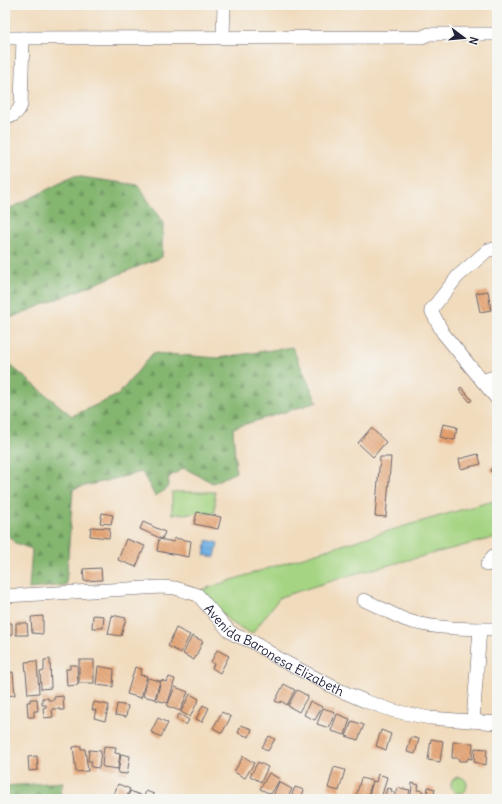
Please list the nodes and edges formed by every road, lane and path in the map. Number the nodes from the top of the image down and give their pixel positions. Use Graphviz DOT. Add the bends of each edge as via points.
graph roads {
  1 [pos="224,5"];
  2 [pos="497,34"];
  3 [pos="223,37"];
  4 [pos="5,38"];
  5 [pos="23,38"];
  6 [pos="450,38"];
  7 [pos="497,43"];
  8 [pos="5,118"];
  9 [pos="497,248"];
  10 [pos="497,376"];
  11 [pos="482,381"];
  12 [pos="497,399"];
  13 [pos="497,554"];
  14 [pos="487,566"];
  15 [pos="5,596"];
  16 [pos="364,600"];
  17 [pos="480,629"];
  18 [pos="497,629"];
  19 [pos="473,721"];
  20 [pos="497,723"];
  1 -- 3 [label="street"];
  2 -- 6 [label="street"];
  3 -- 5 [label="street"];
  3 -- 6 [label="street" via="422,37 428,41"];
  4 -- 5 [label="street"];
  5 -- 8 [label="street" via="21,105 14,115"];
  6 -- 7 [label="street"];
  9 -- 11 [label="street" via="488,250 458,276 431,310 443,333"];
  10 -- 11 [label="street"];
  11 -- 12 [label="street"];
  13 -- 14 [label="street"];
  15 -- 19 [label="street, Avenida Baronesa Elizabeth" via="176,588 198,595 237,636 253,642 281,660 339,690 394,711 430,718"];
  16 -- 17 [label="street" via="418,623"];
  17 -- 18 [label="street"];
  17 -- 19 [label="street"];
  19 -- 20 [label="street, Avenida Baronesa Elizabeth"];
}
